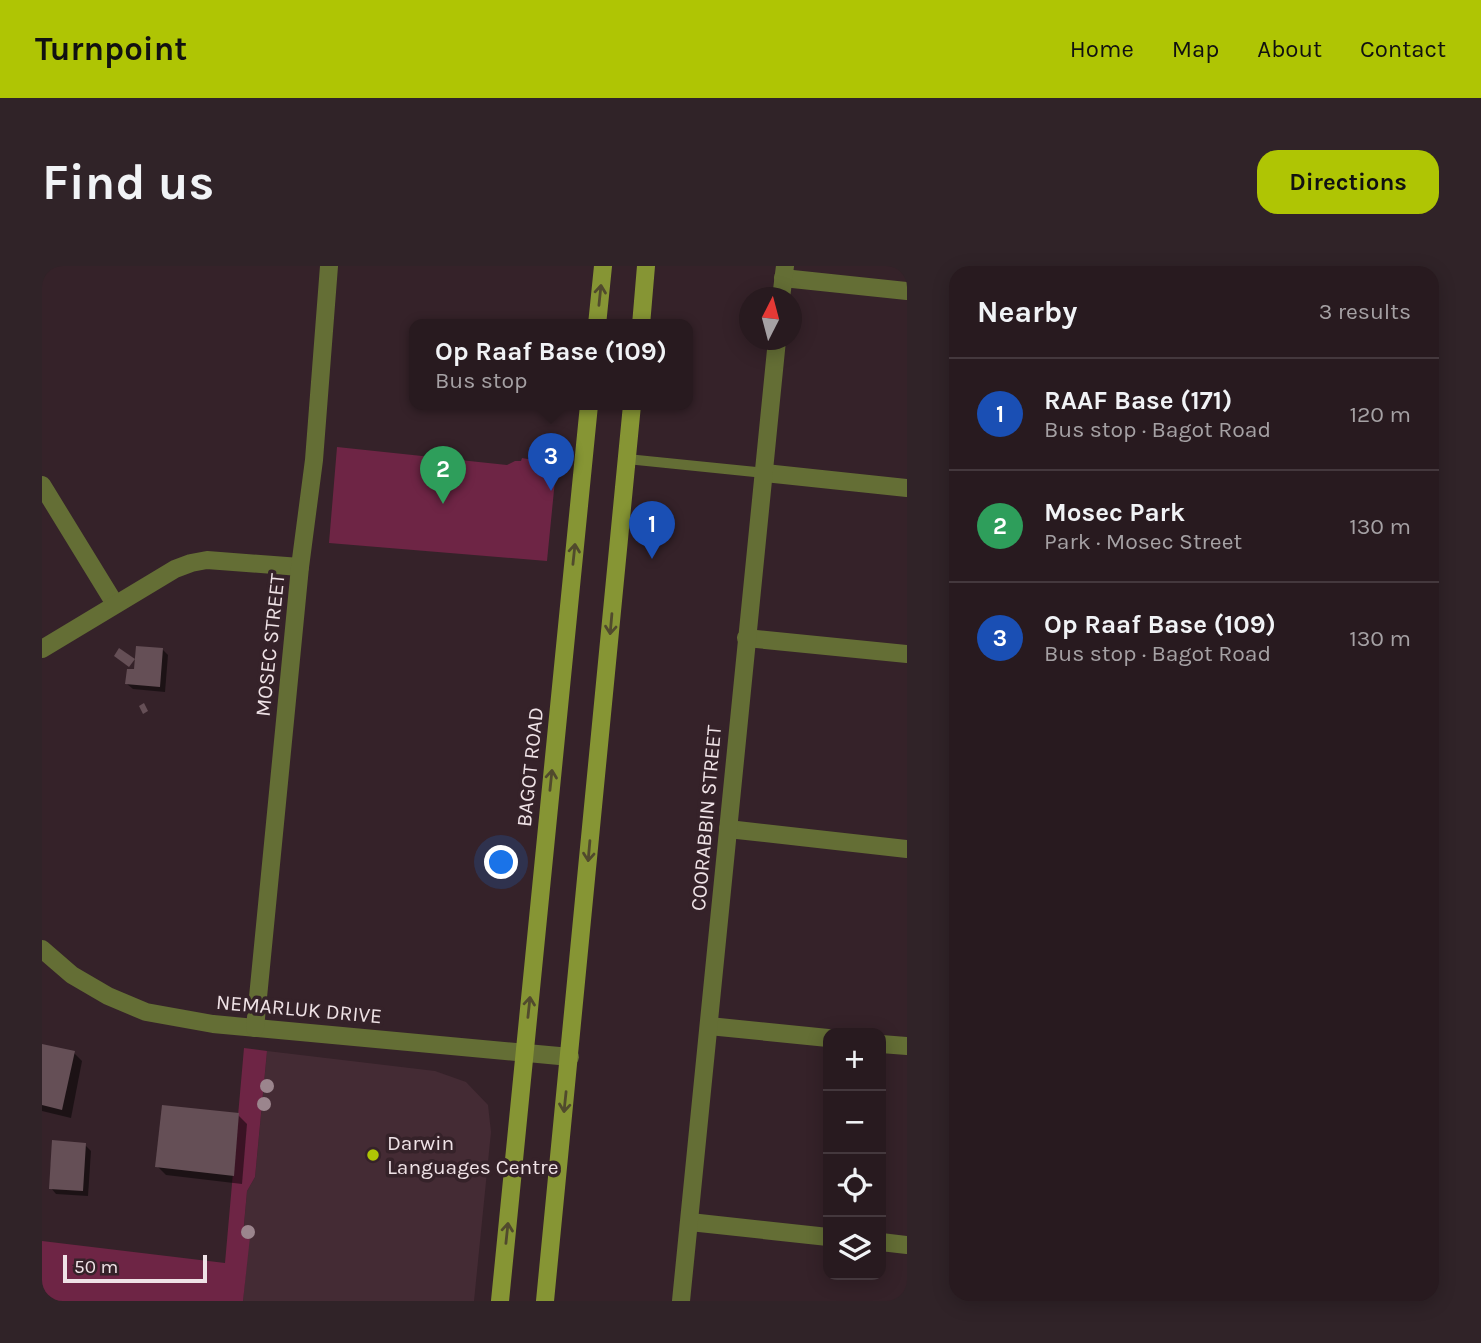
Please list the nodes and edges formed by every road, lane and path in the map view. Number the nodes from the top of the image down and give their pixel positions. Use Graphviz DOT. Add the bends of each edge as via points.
graph roads {
  1 [pos="329,266"];
  2 [pos="603,266"];
  3 [pos="646,266"];
  4 [pos="784,272"];
  5 [pos="907,291"];
  6 [pos="598,319"];
  7 [pos="641,319"];
  8 [pos="777,350"];
  9 [pos="588,410"];
  10 [pos="632,410"];
  11 [pos="627,459"];
  12 [pos="765,473"];
  13 [pos="42,485"];
  14 [pos="907,488"];
  15 [pos="300,567"];
  16 [pos="114,604"];
  17 [pos="747,638"];
  18 [pos="42,649"];
  19 [pos="907,654"];
  20 [pos="728,829"];
  21 [pos="907,849"];
  22 [pos="42,949"];
  23 [pos="709,1026"];
  24 [pos="255,1028"];
  25 [pos="823,1037"];
  26 [pos="886,1044"];
  27 [pos="907,1046"];
  28 [pos="524,1053"];
  29 [pos="570,1057"];
  30 [pos="690,1222"];
  31 [pos="823,1236"];
  32 [pos="886,1243"];
  33 [pos="907,1245"];
  34 [pos="500,1301"];
  35 [pos="545,1301"];
  36 [pos="681,1301"];
  1 -- 15 [label="street, MOSEC STREET" via="314,460"];
  6 -- 2 [label="main road, one-way"];
  3 -- 7 [label="main road"];
  4 -- 5 [label="street"];
  8 -- 12 [label="street, COORABBIN STREET"];
  28 -- 9 [label="main road, BAGOT ROAD, one-way"];
  10 -- 11 [label="main road"];
  11 -- 12 [label="lane"];
  11 -- 29 [label="main road, one-way"];
  12 -- 14 [label="street"];
  12 -- 17 [label="street, COORABBIN STREET"];
  13 -- 16 [label="street"];
  15 -- 16 [label="street" via="207,560 191,563"];
  15 -- 24 [label="street, MOSEC STREET"];
  16 -- 18 [label="street"];
  17 -- 19 [label="street"];
  17 -- 20 [label="street, COORABBIN STREET"];
  20 -- 21 [label="street"];
  20 -- 23 [label="street, COORABBIN STREET"];
  22 -- 24 [label="street, NEMARLUK DRIVE" via="72,975 146,1012"];
  23 -- 25 [label="street"];
  23 -- 30 [label="street, COORABBIN STREET"];
  24 -- 28 [label="street, NEMARLUK DRIVE"];
  26 -- 27 [label="street"];
  28 -- 29 [label="street, NEMARLUK DRIVE"];
  34 -- 28 [label="main road, BAGOT ROAD, one-way"];
  29 -- 35 [label="main road, one-way"];
  30 -- 31 [label="street"];
  30 -- 36 [label="street, COORABBIN STREET"];
  32 -- 33 [label="street"];
}
